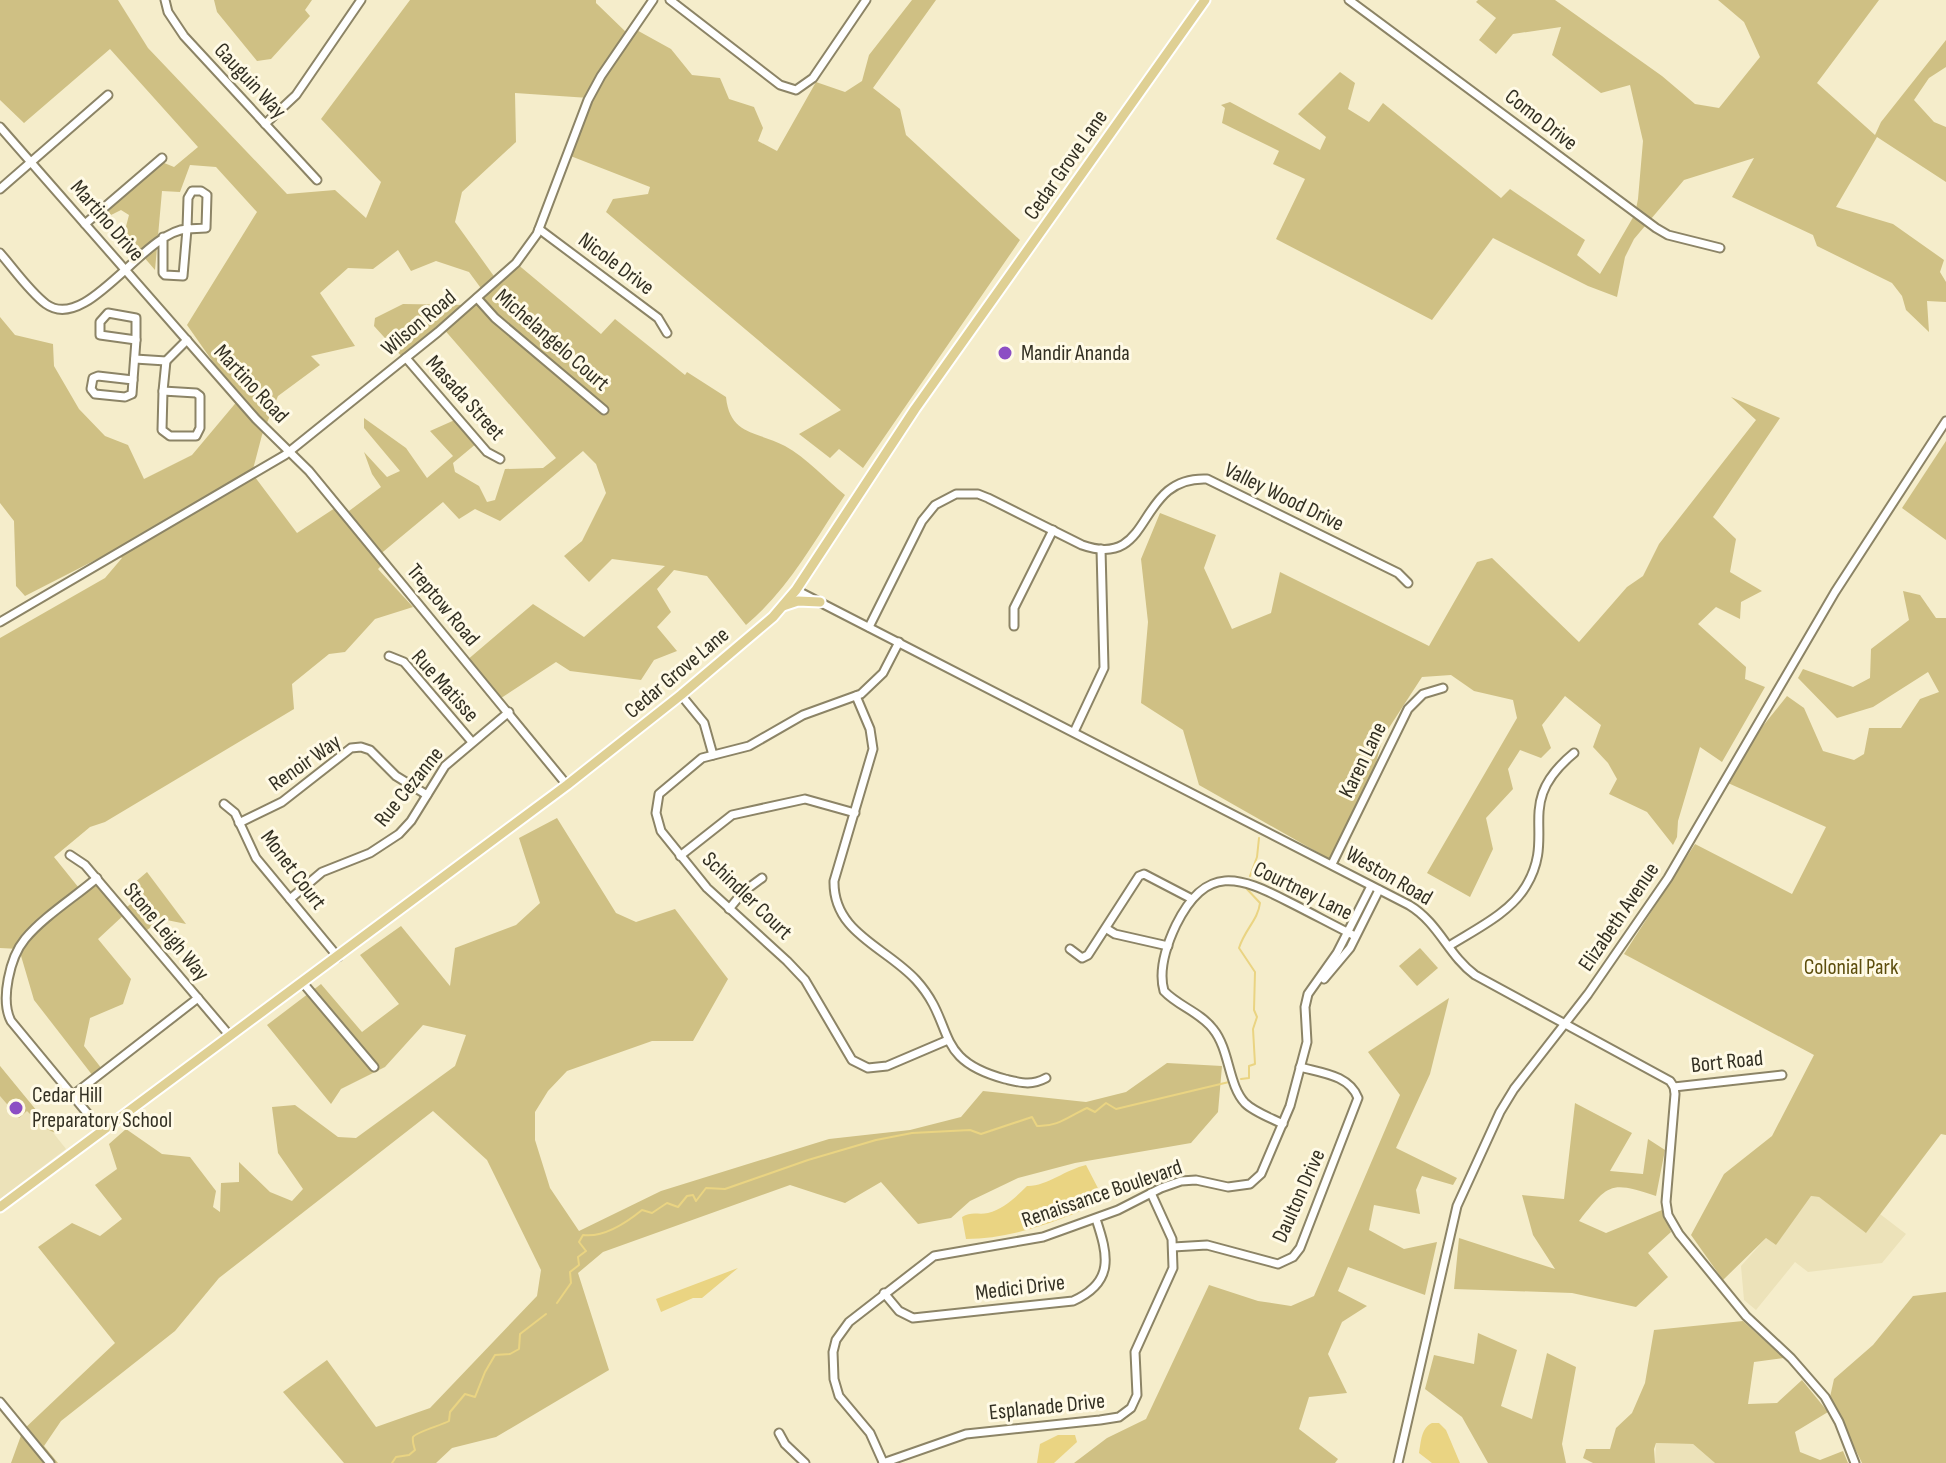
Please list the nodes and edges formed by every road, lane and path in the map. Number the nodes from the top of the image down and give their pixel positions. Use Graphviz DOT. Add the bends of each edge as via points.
graph roads {
  1 [pos="165,0"];
  2 [pos="361,0"];
  3 [pos="653,0"];
  4 [pos="670,0"];
  5 [pos="866,0"];
  6 [pos="1205,0"];
  7 [pos="1349,0"];
  8 [pos="108,95"];
  9 [pos="265,124"];
  10 [pos="0,127"];
  11 [pos="162,158"];
  12 [pos="31,162"];
  13 [pos="317,180"];
  14 [pos="0,189"];
  15 [pos="85,224"];
  16 [pos="187,229"];
  17 [pos="539,229"];
  18 [pos="163,237"];
  19 [pos="1720,248"];
  20 [pos="0,253"];
  21 [pos="125,269"];
  22 [pos="477,298"];
  23 [pos="667,333"];
  24 [pos="136,340"];
  25 [pos="187,340"];
  26 [pos="406,358"];
  27 [pos="135,359"];
  28 [pos="166,361"];
  29 [pos="133,380"];
  30 [pos="163,391"];
  31 [pos="604,410"];
  32 [pos="1946,421"];
  33 [pos="290,451"];
  34 [pos="500,459"];
  35 [pos="1053,530"];
  36 [pos="1101,549"];
  37 [pos="1408,583"];
  38 [pos="796,590"];
  39 [pos="820,602"];
  40 [pos="780,608"];
  41 [pos="0,622"];
  42 [pos="1014,626"];
  43 [pos="869,627"];
  44 [pos="899,642"];
  45 [pos="389,656"];
  46 [pos="1443,688"];
  47 [pos="681,695"];
  48 [pos="856,696"];
  49 [pos="509,712"];
  50 [pos="1074,732"];
  51 [pos="472,742"];
  52 [pos="1574,753"];
  53 [pos="713,755"];
  54 [pos="567,785"];
  55 [pos="427,795"];
  56 [pos="224,804"];
  57 [pos="855,813"];
  58 [pos="239,823"];
  59 [pos="70,855"];
  60 [pos="680,856"];
  61 [pos="1332,864"];
  62 [pos="97,878"];
  63 [pos="762,878"];
  64 [pos="1375,888"];
  65 [pos="290,899"];
  66 [pos="1192,899"];
  67 [pos="729,909"];
  68 [pos="1107,929"];
  69 [pos="1351,934"];
  70 [pos="1168,946"];
  71 [pos="1449,946"];
  72 [pos="1070,949"];
  73 [pos="338,957"];
  74 [pos="303,983"];
  75 [pos="198,998"];
  76 [pos="1548,1015"];
  77 [pos="1565,1024"];
  78 [pos="230,1036"];
  79 [pos="948,1040"];
  80 [pos="1552,1042"];
  81 [pos="374,1067"];
  82 [pos="1300,1067"];
  83 [pos="1782,1075"];
  84 [pos="1046,1078"];
  85 [pos="1674,1087"];
  86 [pos="73,1095"];
  87 [pos="1283,1124"];
  88 [pos="102,1131"];
  89 [pos="1151,1193"];
  90 [pos="0,1207"];
  91 [pos="1096,1219"];
  92 [pos="1173,1247"];
  93 [pos="884,1293"];
  94 [pos="0,1402"];
  95 [pos="779,1433"];
  96 [pos="50,1463"];
  97 [pos="805,1463"];
  98 [pos="883,1463"];
  99 [pos="1398,1463"];
  100 [pos="1855,1463"];
  1 -- 9 [label="street, Gauguin Way" via="184,36"];
  2 -- 9 [label="street" via="296,95"];
  3 -- 17 [label="street, Wilson Road" via="588,100"];
  4 -- 5 [label="street" via="780,85 796,90 813,78"];
  6 -- 38 [label="main road, Cedar Grove Lane" via="915,409"];
  7 -- 19 [label="street, Como Drive" via="1656,228"];
  8 -- 12 [label="street"];
  9 -- 13 [label="street, Gauguin Way"];
  10 -- 12 [label="street, Martino Drive"];
  11 -- 15 [label="street"];
  12 -- 14 [label="street"];
  12 -- 15 [label="street, Martino Drive"];
  15 -- 21 [label="street, Martino Drive"];
  16 -- 16 [label="street" via="206,228 205,192 189,194"];
  16 -- 18 [label="street"];
  16 -- 18 [label="street" via="181,277 163,273"];
  17 -- 22 [label="street, Wilson Road" via="516,263"];
  17 -- 23 [label="street, Nicole Drive" via="658,318"];
  18 -- 21 [label="street"];
  20 -- 21 [label="street" via="45,303 65,310 78,307"];
  21 -- 25 [label="street, Martino Drive"];
  22 -- 26 [label="street, Wilson Road"];
  22 -- 31 [label="street, Michelangelo Court"];
  24 -- 24 [label="street" via="136,318 108,313 101,319 100,335"];
  24 -- 27 [label="street"];
  25 -- 28 [label="street"];
  25 -- 33 [label="street, Martino Road"];
  26 -- 33 [label="street, Wilson Road"];
  26 -- 34 [label="street, Masada Street" via="487,452"];
  27 -- 28 [label="street"];
  27 -- 29 [label="street"];
  28 -- 30 [label="street"];
  29 -- 29 [label="street" via="132,394 125,397 91,389 98,376"];
  30 -- 30 [label="street" via="162,430 170,436 196,436 200,396"];
  32 -- 77 [label="street, Elizabeth Avenue" via="1820,617 1682,855"];
  33 -- 41 [label="street, Wilson Road"];
  33 -- 49 [label="street, Treptow Road"];
  35 -- 36 [label="street"];
  35 -- 42 [label="street" via="1014,608"];
  35 -- 43 [label="street" via="978,494 943,499 922,521"];
  36 -- 37 [label="street, Valley Wood Drive" via="1112,550 1133,537 1172,486 1207,479 1398,573"];
  36 -- 50 [label="street" via="1104,668"];
  38 -- 39 [label="street, Weston Road"];
  38 -- 40 [label="main road, Cedar Grove Lane"];
  39 -- 40 [label="main road" via="798,601"];
  39 -- 43 [label="street, Weston Road"];
  40 -- 47 [label="main road, Cedar Grove Lane"];
  43 -- 44 [label="street, Weston Road"];
  44 -- 48 [label="street, Schindler Court" via="877,681"];
  44 -- 50 [label="street, Weston Road"];
  45 -- 51 [label="street, Rue Matisse" via="404,662"];
  46 -- 61 [label="street, Karen Lane" via="1423,694 1408,709"];
  47 -- 53 [label="street" via="704,723"];
  47 -- 54 [label="main road, Cedar Grove Lane"];
  48 -- 53 [label="street, Schindler Court" via="803,715 749,746"];
  48 -- 57 [label="street" via="873,749"];
  49 -- 51 [label="street, Rue Cezanne"];
  49 -- 54 [label="street, Treptow Road"];
  50 -- 61 [label="street, Weston Road"];
  51 -- 55 [label="street, Rue Cezanne" via="445,766"];
  52 -- 71 [label="street" via="1554,771 1542,792 1536,863 1522,892 1502,912"];
  53 -- 60 [label="street, Schindler Court" via="696,762 659,794 661,831"];
  54 -- 73 [label="main road, Cedar Grove Lane"];
  55 -- 58 [label="street, Renoir Way" via="396,776 370,750 351,748 282,802"];
  55 -- 65 [label="street, Rue Cezanne" via="391,840 322,872"];
  56 -- 58 [label="street, Monet Court"];
  57 -- 60 [label="street" via="805,799 747,812 725,818"];
  57 -- 79 [label="street" via="834,896 847,923 914,978 931,1000"];
  58 -- 65 [label="street, Monet Court" via="251,852"];
  59 -- 62 [label="street, Stone Leigh Way"];
  60 -- 67 [label="street, Schindler Court"];
  61 -- 64 [label="street, Weston Road"];
  62 -- 75 [label="street, Stone Leigh Way"];
  62 -- 86 [label="street" via="26,938 5,993 11,1021"];
  63 -- 67 [label="street"];
  64 -- 69 [label="street, Renaissance Boulevard"];
  64 -- 71 [label="street, Weston Road" via="1422,914"];
  65 -- 73 [label="street, Monet Court"];
  66 -- 68 [label="street" via="1144,874"];
  66 -- 69 [label="street, Courtney Lane" via="1214,883 1248,881"];
  66 -- 70 [label="street"];
  67 -- 79 [label="street, Schindler Court" via="805,980 852,1060 868,1068 887,1066"];
  68 -- 70 [label="street"];
  68 -- 72 [label="street" via="1088,955 1082,958"];
  69 -- 82 [label="street, Renaissance Boulevard" via="1308,994 1307,1042"];
  70 -- 87 [label="street" via="1164,991 1215,1031 1246,1104"];
  71 -- 76 [label="street, Weston Road" via="1475,975"];
  73 -- 74 [label="main road, Cedar Grove Lane"];
  74 -- 78 [label="main road, Cedar Grove Lane"];
  74 -- 81 [label="street"];
  75 -- 78 [label="street, Stone Leigh Way"];
  75 -- 86 [label="street"];
  76 -- 77 [label="street, Weston Road"];
  76 -- 80 [label="street" via="1554,1028"];
  77 -- 80 [label="street, Elizabeth Avenue"];
  77 -- 85 [label="street, Weston Road"];
  78 -- 88 [label="main road, Cedar Grove Lane"];
  79 -- 84 [label="street" via="963,1061 980,1071 1033,1085"];
  80 -- 99 [label="street, Elizabeth Avenue" via="1508,1097 1462,1193"];
  82 -- 87 [label="street, Renaissance Boulevard"];
  82 -- 92 [label="street, Daulton Drive" via="1345,1081 1358,1098 1300,1248 1278,1264 1207,1245"];
  83 -- 85 [label="street, Bort Road"];
  85 -- 100 [label="street" via="1668,1215 1746,1316 1825,1397"];
  86 -- 88 [label="street"];
  87 -- 89 [label="street, Renaissance Boulevard" via="1261,1174 1250,1184 1181,1181"];
  88 -- 90 [label="main road, Cedar Grove Lane"];
  89 -- 91 [label="street, Renaissance Boulevard"];
  89 -- 92 [label="street"];
  91 -- 93 [label="street, Renaissance Boulevard" via="1024,1242 934,1256"];
  91 -- 93 [label="street, Medici Drive" via="1105,1270 1087,1295 1073,1301 913,1318"];
  92 -- 98 [label="street, Esplanade Drive" via="1173,1268 1135,1352 1137,1395 1119,1417 966,1434"];
  93 -- 98 [label="street, Renaissance Boulevard" via="849,1322 836,1340 832,1365 839,1396 870,1433"];
  94 -- 96 [label="street"];
  95 -- 97 [label="street"];
}
